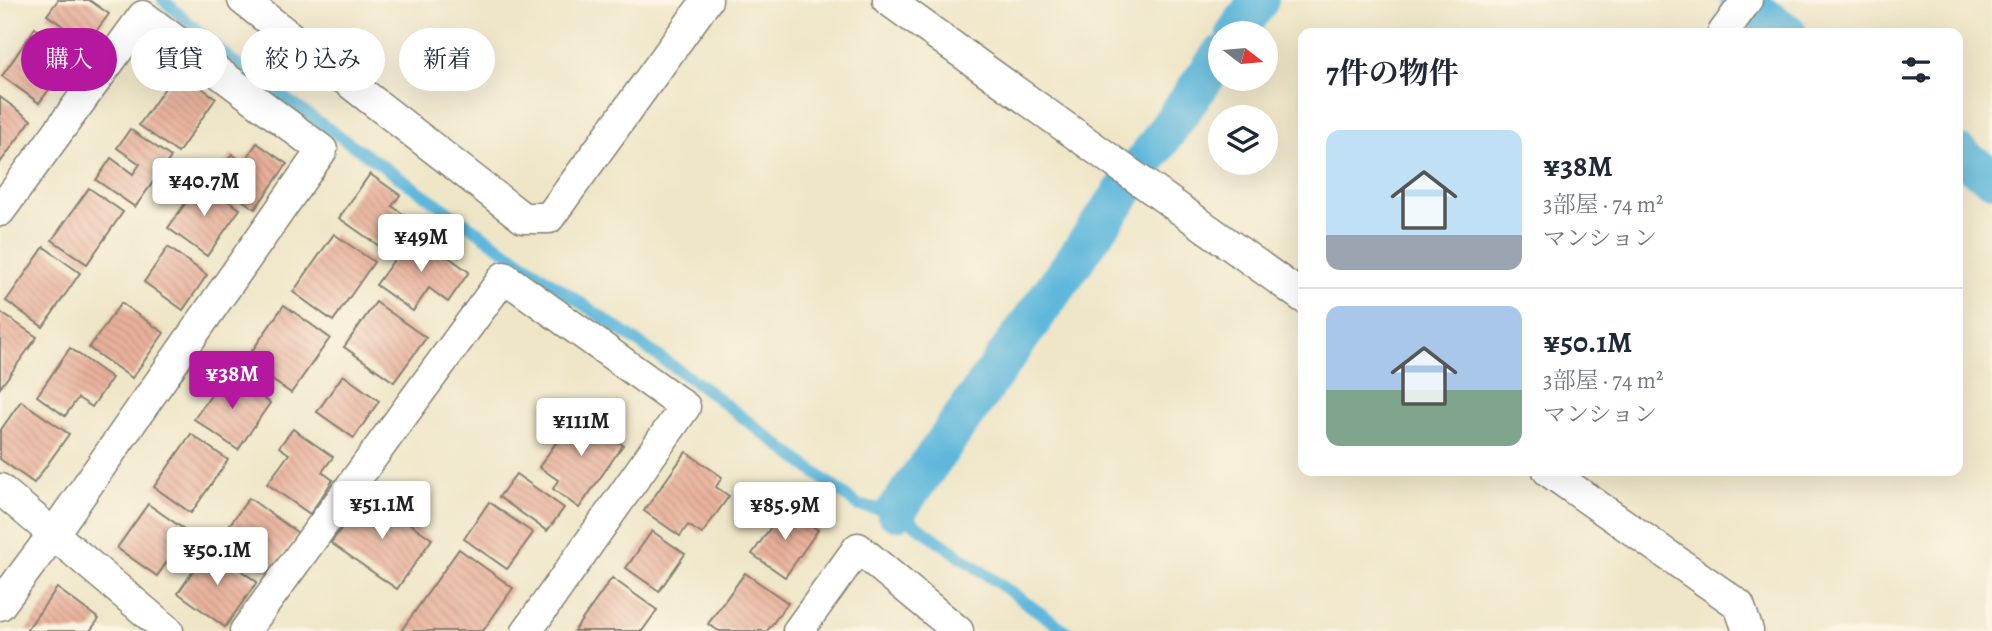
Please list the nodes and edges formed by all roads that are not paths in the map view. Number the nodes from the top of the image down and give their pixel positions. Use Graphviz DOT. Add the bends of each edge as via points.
graph roads {
  1 [pos="243,0"];
  2 [pos="707,0"];
  3 [pos="888,0"];
  4 [pos="1747,0"];
  5 [pos="1727,28"];
  6 [pos="0,211"];
  7 [pos="1298,294"];
  8 [pos="1555,476"];
  9 [pos="0,489"];
  10 [pos="54,533"];
  11 [pos="0,605"];
  12 [pos="168,631"];
  13 [pos="245,631"];
  14 [pos="527,631"];
  15 [pos="798,631"];
  16 [pos="958,631"];
  17 [pos="1748,631"];
  1 -- 2 [label="street" via="523,218 549,218"];
  3 -- 7 [label="street"];
  4 -- 5 [label="street"];
  6 -- 10 [label="street" via="144,16 322,150"];
  8 -- 17 [label="street" via="1739,605"];
  9 -- 10 [label="street"];
  10 -- 11 [label="street"];
  10 -- 12 [label="street"];
  13 -- 14 [label="street" via="504,277 685,407"];
  15 -- 16 [label="street" via="858,548"];
}
